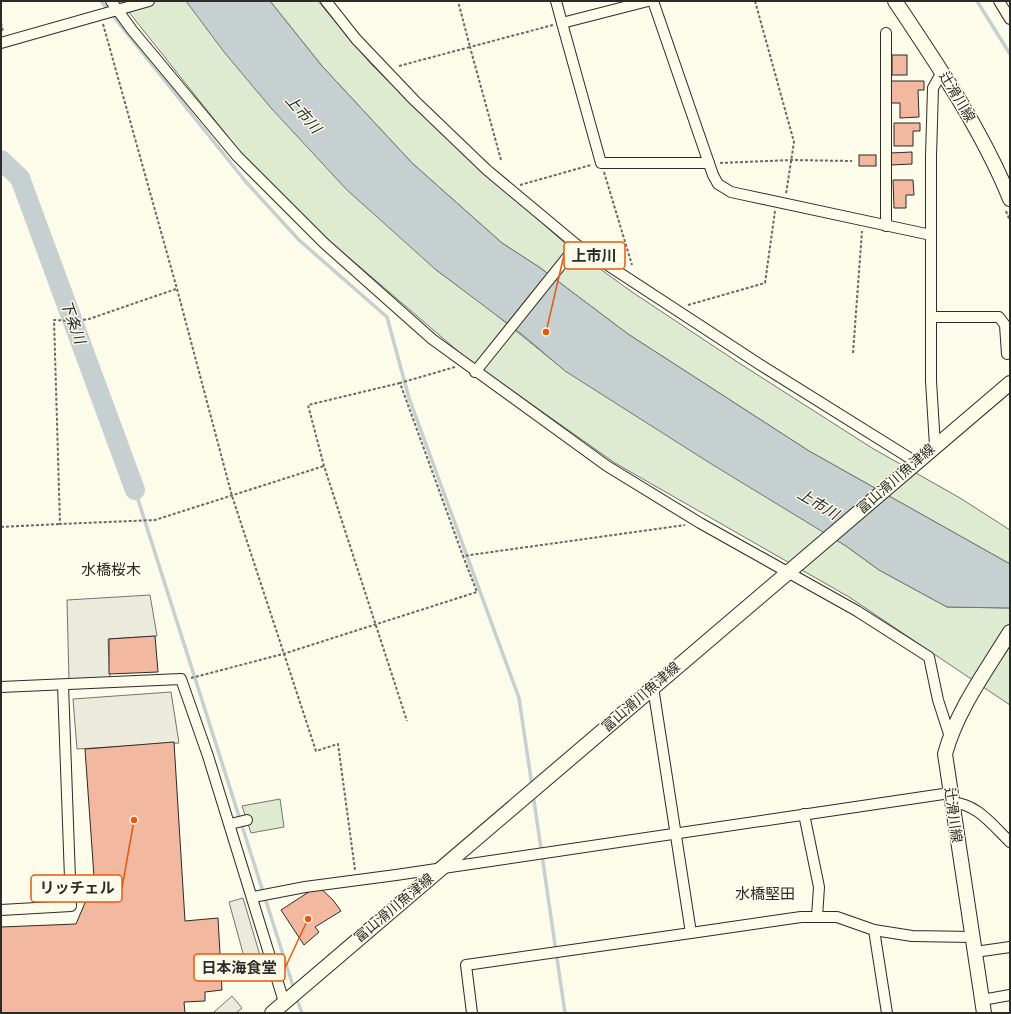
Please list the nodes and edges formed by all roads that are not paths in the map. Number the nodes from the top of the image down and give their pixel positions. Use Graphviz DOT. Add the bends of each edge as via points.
graph roads {
  1 [pos="110,1"];
  2 [pos="149,1"];
  3 [pos="326,1"];
  4 [pos="556,1"];
  5 [pos="648,1"];
  6 [pos="653,1"];
  7 [pos="895,1"];
  8 [pos="999,1"];
  9 [pos="118,10"];
  10 [pos="1010,19"];
  11 [pos="562,23"];
  12 [pos="886,33"];
  13 [pos="1,43"];
  14 [pos="942,72"];
  15 [pos="709,163"];
  16 [pos="1008,204"];
  17 [pos="886,226"];
  18 [pos="931,235"];
  19 [pos="577,245"];
  20 [pos="931,317"];
  21 [pos="1006,354"];
  22 [pos="475,372"];
  23 [pos="1010,383"];
  24 [pos="935,446"];
  25 [pos="911,467"];
  26 [pos="787,573"];
  27 [pos="1010,632"];
  28 [pos="62,685"];
  29 [pos="1,687"];
  30 [pos="653,687"];
  31 [pos="950,737"];
  32 [pos="951,798"];
  33 [pos="804,814"];
  34 [pos="247,820"];
  35 [pos="230,824"];
  36 [pos="675,833"];
  37 [pos="1010,842"];
  38 [pos="440,869"];
  39 [pos="254,897"];
  40 [pos="1,910"];
  41 [pos="817,917"];
  42 [pos="874,930"];
  43 [pos="691,933"];
  44 [pos="972,937"];
  45 [pos="1010,947"];
  46 [pos="975,952"];
  47 [pos="1010,995"];
  48 [pos="287,1000"];
  49 [pos="983,1007"];
  50 [pos="272,1013"];
  51 [pos="472,1013"];
  52 [pos="887,1013"];
  1 -- 9 [label="street"];
  2 -- 9 [label="street"];
  3 -- 19 [label="street" via="356,39 487,170"];
  4 -- 11 [label="street"];
  5 -- 11 [label="street"];
  6 -- 15 [label="street"];
  7 -- 14 [label="main road, 辻滑川線"];
  8 -- 10 [label="street"];
  9 -- 13 [label="street"];
  9 -- 22 [label="street" via="237,156 324,243 432,339"];
  11 -- 15 [label="street" via="601,162"];
  12 -- 17 [label="street"];
  14 -- 16 [label="main road, 辻滑川線" via="975,128"];
  14 -- 18 [label="street" via="933,88"];
  15 -- 17 [label="street" via="718,184 732,192"];
  17 -- 18 [label="street"];
  18 -- 20 [label="street"];
  19 -- 22 [label="street"];
  19 -- 25 [label="street"];
  20 -- 21 [label="street" via="999,318 1005,326"];
  20 -- 24 [label="street"];
  22 -- 26 [label="street" via="607,466"];
  23 -- 24 [label="main road, 富山滑川魚津線"];
  24 -- 25 [label="main road, 富山滑川魚津線"];
  25 -- 26 [label="main road, 富山滑川魚津線"];
  26 -- 30 [label="main road, 富山滑川魚津線"];
  26 -- 31 [label="street" via="857,611 929,657 938,700"];
  27 -- 31 [label="main road, 辻滑川線" via="974,689"];
  28 -- 29 [label="street"];
  28 -- 35 [label="street" via="181,680"];
  28 -- 40 [label="street" via="71,906"];
  30 -- 36 [label="street"];
  30 -- 38 [label="main road, 富山滑川魚津線"];
  31 -- 32 [label="main road, 辻滑川線" via="945,754"];
  32 -- 33 [label="street"];
  32 -- 37 [label="street" via="977,811"];
  32 -- 44 [label="main road, 辻滑川線"];
  33 -- 36 [label="street"];
  33 -- 41 [label="street" via="819,887"];
  34 -- 35 [label="street"];
  35 -- 39 [label="street"];
  36 -- 38 [label="street"];
  36 -- 43 [label="street"];
  38 -- 39 [label="street" via="271,892"];
  38 -- 48 [label="main road, 富山滑川魚津線"];
  39 -- 48 [label="street"];
  41 -- 42 [label="street" via="837,917"];
  41 -- 43 [label="street" via="801,917"];
  42 -- 44 [label="street" via="912,936"];
  42 -- 52 [label="street"];
  43 -- 51 [label="street" via="466,965"];
  44 -- 46 [label="main road, 辻滑川線"];
  45 -- 46 [label="street"];
  46 -- 49 [label="main road, 辻滑川線"];
  47 -- 49 [label="street"];
  48 -- 50 [label="main road, 富山滑川魚津線"];
}
